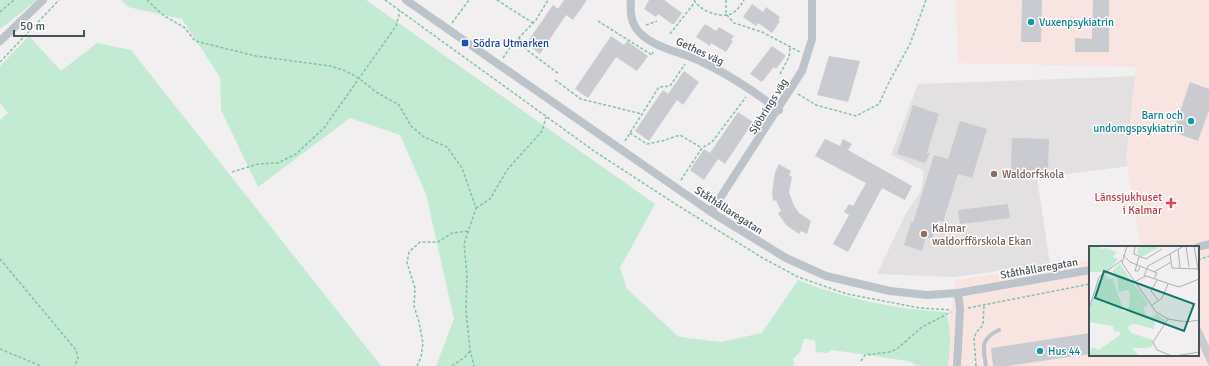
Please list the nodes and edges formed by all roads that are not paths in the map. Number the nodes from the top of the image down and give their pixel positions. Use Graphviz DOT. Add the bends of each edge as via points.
graph roads {
  1 [pos="43,0"];
  2 [pos="406,0"];
  3 [pos="631,0"];
  4 [pos="812,0"];
  5 [pos="0,41"];
  6 [pos="779,110"];
  7 [pos="711,212"];
  8 [pos="1209,244"];
  9 [pos="1199,247"];
  10 [pos="1089,270"];
  11 [pos="958,293"];
  12 [pos="999,330"];
  13 [pos="957,366"];
  14 [pos="986,366"];
  1 -- 5 [label="street"];
  2 -- 7 [label="street, Ståthållaregatan"];
  3 -- 6 [label="street, Gethes väg" via="630,7 637,30 646,38 706,63"];
  4 -- 6 [label="street, Sjöbrings väg" via="812,39 802,71"];
  6 -- 7 [label="street, Sjöbrings väg"];
  7 -- 11 [label="street, Ståthållaregatan" via="786,258 826,276 890,291 927,295"];
  8 -- 9 [label="street"];
  10 -- 11 [label="street, Ståthållaregatan"];
  11 -- 13 [label="street"];
  12 -- 14 [label="lane" via="987,337 984,342"];
}
